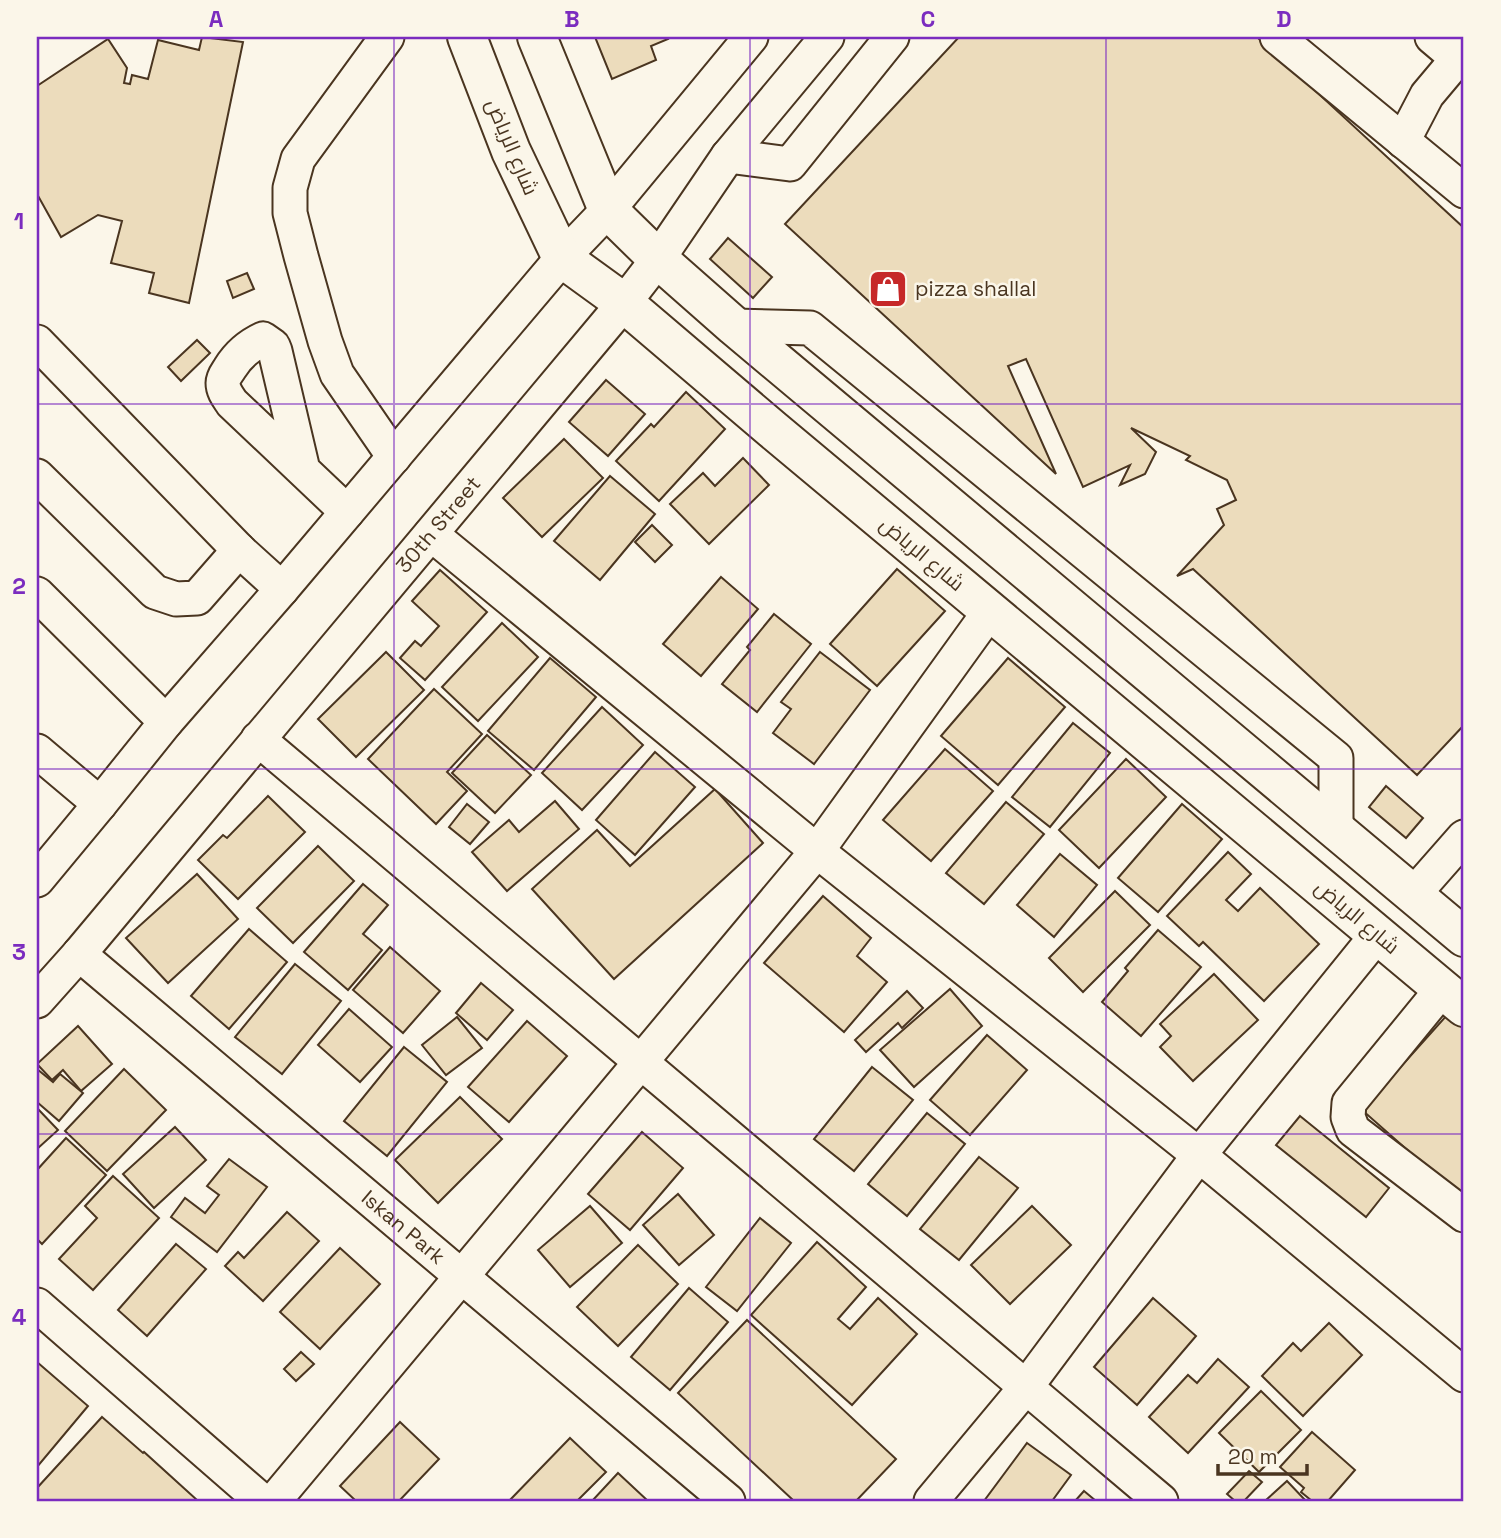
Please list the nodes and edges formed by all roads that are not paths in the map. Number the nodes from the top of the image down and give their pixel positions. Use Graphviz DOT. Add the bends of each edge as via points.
graph roads {
  1 [pos="387,37"];
  2 [pos="467,37"];
  3 [pos="537,37"];
  4 [pos="751,37"];
  5 [pos="827,37"];
  6 [pos="892,37"];
  7 [pos="1277,37"];
  8 [pos="1432,37"];
  9 [pos="1462,57"];
  10 [pos="1404,141"];
  11 [pos="728,156"];
  12 [pos="1464,191"];
  13 [pos="607,210"];
  14 [pos="562,258"];
  15 [pos="658,259"];
  16 [pos="624,303"];
  17 [pos="734,326"];
  18 [pos="37,342"];
  19 [pos="394,457"];
  20 [pos="303,470"];
  21 [pos="37,475"];
  22 [pos="347,512"];
  23 [pos="431,534"];
  24 [pos="239,550"];
  25 [pos="282,589"];
  26 [pos="37,594"];
  27 [pos="990,611"];
  28 [pos="166,722"];
  29 [pos="258,739"];
  30 [pos="37,751"];
  31 [pos="100,804"];
  32 [pos="1336,829"];
  33 [pos="1464,837"];
  34 [pos="817,851"];
  35 [pos="37,880"];
  36 [pos="1413,895"];
  37 [pos="1378,934"];
  38 [pos="1464,937"];
  39 [pos="79,954"];
  40 [pos="1453,998"];
  41 [pos="37,1001"];
  42 [pos="641,1062"];
  43 [pos="1199,1155"];
  44 [pos="1464,1215"];
  45 [pos="461,1277"];
  46 [pos="37,1305"];
  47 [pos="1464,1375"];
  48 [pos="1026,1387"];
  49 [pos="262,1501"];
  50 [pos="274,1501"];
  51 [pos="728,1501"];
  52 [pos="931,1501"];
  53 [pos="1161,1501"];
  1 -- 19 [label="street" via="298,159 290,188 290,213 337,374"];
  2 -- 14 [label="main road, شارع الرياض" via="511,151"];
  3 -- 13 [label="main road"];
  4 -- 13 [label="street"];
  5 -- 11 [label="street, 30th Street"];
  6 -- 11 [label="street" via="790,164"];
  7 -- 10 [label="street"];
  8 -- 9 [label="street"];
  9 -- 10 [label="street" via="1427,95"];
  10 -- 12 [label="street"];
  11 -- 15 [label="street, 30th Street"];
  13 -- 14 [label="street"];
  13 -- 15 [label="main road"];
  14 -- 16 [label="main road, شارع الرياض"];
  14 -- 19 [label="street"];
  15 -- 16 [label="street, 30th Street"];
  15 -- 17 [label="main road"];
  16 -- 23 [label="street, 30th Street"];
  16 -- 27 [label="main road, شارع الرياض"];
  17 -- 32 [label="main road"];
  17 -- 32 [label="street" via="810,328 1336,758"];
  18 -- 24 [label="street"];
  19 -- 22 [label="street"];
  20 -- 22 [label="street"];
  21 -- 24 [label="street" via="155,592 176,600 197,597"];
  22 -- 25 [label="street"];
  23 -- 29 [label="street, 30th Street"];
  23 -- 34 [label="street"];
  24 -- 25 [label="street"];
  25 -- 28 [label="street"];
  26 -- 28 [label="street"];
  27 -- 34 [label="street"];
  27 -- 37 [label="main road, شارع الرياض"];
  28 -- 31 [label="street"];
  29 -- 39 [label="street, 30th Street"];
  29 -- 42 [label="street"];
  30 -- 31 [label="street"];
  31 -- 35 [label="street"];
  32 -- 36 [label="main road"];
  33 -- 36 [label="street"];
  34 -- 42 [label="street"];
  34 -- 43 [label="street"];
  36 -- 38 [label="main road"];
  37 -- 40 [label="main road, شارع الرياض"];
  37 -- 43 [label="street"];
  39 -- 41 [label="street, 30th Street"];
  39 -- 45 [label="street, Iskan Park"];
  40 -- 44 [label="street" via="1349,1103 1348,1117 1353,1130"];
  42 -- 45 [label="street"];
  42 -- 48 [label="street"];
  43 -- 47 [label="street"];
  43 -- 48 [label="street"];
  45 -- 50 [label="street"];
  45 -- 51 [label="street, Iskan Park"];
  46 -- 49 [label="street"];
  48 -- 52 [label="street"];
  48 -- 53 [label="street"];
}
